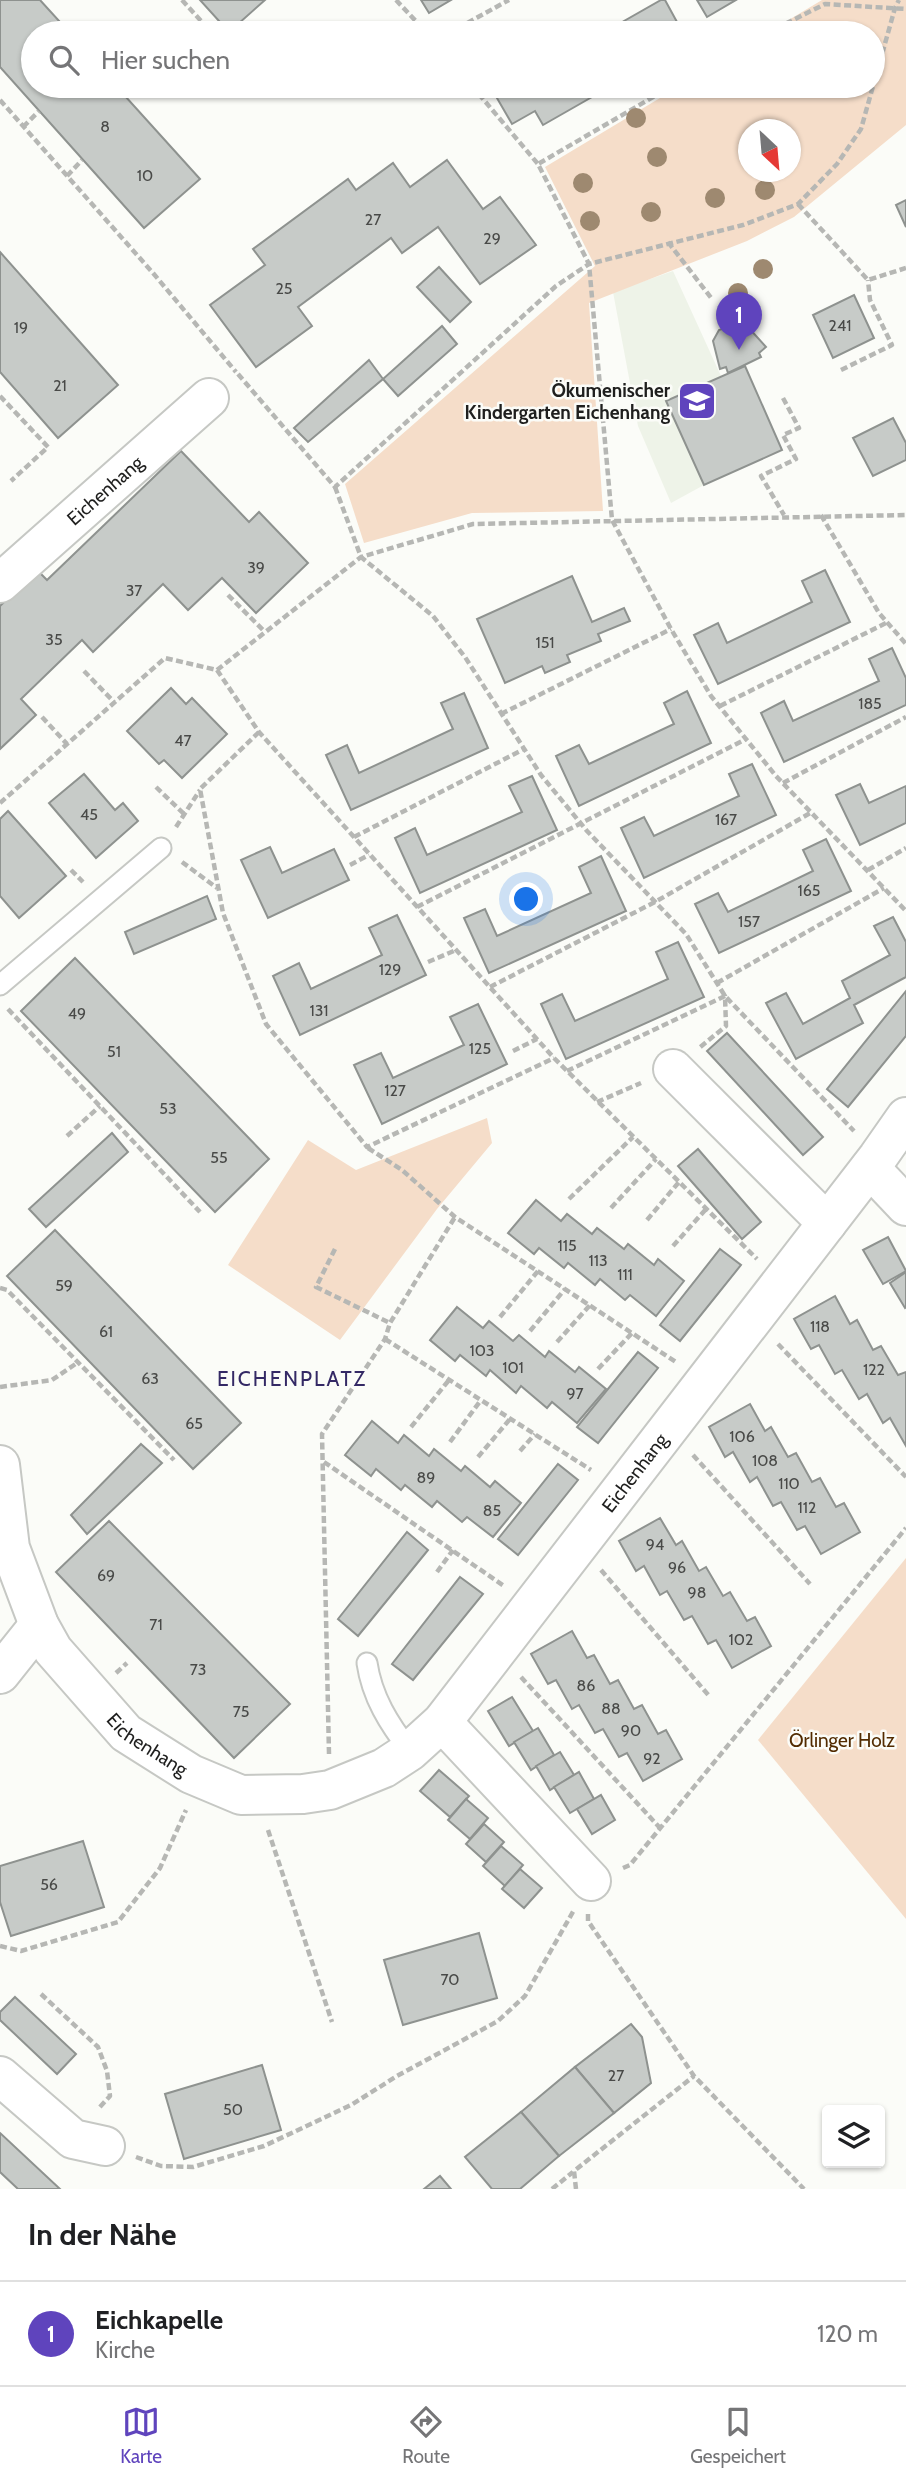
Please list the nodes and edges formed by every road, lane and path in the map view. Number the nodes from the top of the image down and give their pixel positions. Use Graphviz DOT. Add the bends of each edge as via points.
graph roads {
  1 [pos="182,0"];
  2 [pos="396,0"];
  3 [pos="509,0"];
  4 [pos="900,0"];
  5 [pos="824,2"];
  6 [pos="895,8"];
  7 [pos="906,9"];
  8 [pos="201,21"];
  9 [pos="416,21"];
  10 [pos="471,21"];
  11 [pos="789,21"];
  12 [pos="885,44"];
  13 [pos="482,98"];
  14 [pos="651,98"];
  15 [pos="870,98"];
  16 [pos="0,100"];
  17 [pos="39,111"];
  18 [pos="23,127"];
  19 [pos="82,160"];
  20 [pos="538,164"];
  21 [pos="66,176"];
  22 [pos="798,204"];
  23 [pos="668,242"];
  24 [pos="589,264"];
  25 [pos="906,268"];
  26 [pos="868,280"];
  27 [pos="712,299"];
  28 [pos="841,370"];
  29 [pos="236,372"];
  30 [pos="0,396"];
  31 [pos="209,398"];
  32 [pos="783,398"];
  33 [pos="12,481"];
  34 [pos="335,487"];
  35 [pos="906,514"];
  36 [pos="821,515"];
  37 [pos="785,516"];
  38 [pos="612,520"];
  39 [pos="361,557"];
  40 [pos="0,583"];
  41 [pos="229,595"];
  42 [pos="888,622"];
  43 [pos="670,629"];
  44 [pos="265,632"];
  45 [pos="906,644"];
  46 [pos="217,670"];
  47 [pos="84,671"];
  48 [pos="114,702"];
  49 [pos="720,706"];
  50 [pos="501,714"];
  51 [pos="42,717"];
  52 [pos="906,717"];
  53 [pos="259,733"];
  54 [pos="746,739"];
  55 [pos="67,744"];
  56 [pos="524,749"];
  57 [pos="783,783"];
  58 [pos="156,787"];
  59 [pos="200,789"];
  60 [pos="0,803"];
  61 [pos="811,813"];
  62 [pos="184,814"];
  63 [pos="581,824"];
  64 [pos="354,838"];
  65 [pos="162,848"];
  66 [pos="906,848"];
  67 [pos="369,855"];
  68 [pos="350,866"];
  69 [pos="867,870"];
  70 [pos="218,887"];
  71 [pos="884,888"];
  72 [pos="655,902"];
  73 [pos="417,907"];
  74 [pos="906,911"];
  75 [pos="456,950"];
  76 [pos="428,962"];
  77 [pos="717,984"];
  78 [pos="0,985"];
  79 [pos="490,987"];
  80 [pos="725,996"];
  81 [pos="0,1000"];
  82 [pos="537,1039"];
  83 [pos="513,1051"];
  84 [pos="554,1058"];
  85 [pos="673,1069"];
  86 [pos="567,1071"];
  87 [pos="597,1102"];
  88 [pos="100,1106"];
  89 [pos="906,1117"];
  90 [pos="66,1136"];
  91 [pos="633,1137"];
  92 [pos="367,1147"];
  93 [pos="656,1159"];
  94 [pos="874,1162"];
  95 [pos="679,1182"];
  96 [pos="569,1199"];
  97 [pos="906,1206"];
  98 [pos="611,1208"];
  99 [pos="706,1209"];
  100 [pos="200,1212"];
  101 [pos="455,1217"];
  102 [pos="647,1220"];
  103 [pos="827,1223"];
  104 [pos="673,1246"];
  105 [pos="335,1249"];
  106 [pos="538,1271"];
  107 [pos="781,1283"];
  108 [pos="0,1288"];
  109 [pos="565,1289"];
  110 [pos="590,1305"];
  111 [pos="500,1317"];
  112 [pos="754,1318"];
  113 [pos="390,1323"];
  114 [pos="530,1331"];
  115 [pos="632,1333"];
  116 [pos="385,1339"];
  117 [pos="557,1342"];
  118 [pos="78,1362"];
  119 [pos="598,1369"];
  120 [pos="449,1380"];
  121 [pos="706,1382"];
  122 [pos="0,1387"];
  123 [pos="481,1400"];
  124 [pos="510,1419"];
  125 [pos="411,1427"];
  126 [pos="669,1429"];
  127 [pos="535,1434"];
  128 [pos="450,1442"];
  129 [pos="520,1451"];
  130 [pos="478,1457"];
  131 [pos="174,1460"];
  132 [pos="323,1461"];
  133 [pos="0,1465"];
  134 [pos="906,1477"];
  135 [pos="623,1490"];
  136 [pos="906,1528"];
  137 [pos="580,1545"];
  138 [pos="453,1550"];
  139 [pos="437,1572"];
  140 [pos="810,1584"];
  141 [pos="534,1606"];
  142 [pos="39,1625"];
  143 [pos="498,1652"];
  144 [pos="367,1663"];
  145 [pos="0,1674"];
  146 [pos="710,1697"];
  147 [pos="442,1722"];
  148 [pos="410,1751"];
  149 [pos="200,1778"];
  150 [pos="330,1790"];
  151 [pos="257,1796"];
  152 [pos="660,1828"];
  153 [pos="629,1866"];
  154 [pos="591,1881"];
  155 [pos="0,1946"];
  156 [pos="41,1994"];
  157 [pos="332,2022"];
  158 [pos="694,2076"];
  159 [pos="0,2077"];
  160 [pos="89,2143"];
  161 [pos="574,2171"];
  162 [pos="552,2189"];
  163 [pos="576,2189"];
  164 [pos="804,2189"];
  1 -- 8 [label="path"];
  2 -- 9 [label="path"];
  3 -- 10 [label="path"];
  4 -- 6 [label="path"];
  5 -- 6 [label="path"];
  5 -- 11 [label="path"];
  6 -- 7 [label="path"];
  6 -- 12 [label="path"];
  13 -- 20 [label="path"];
  14 -- 20 [label="path"];
  15 -- 22 [label="path" via="861,129 837,164"];
  16 -- 18 [label="path"];
  17 -- 18 [label="path"];
  18 -- 21 [label="path"];
  19 -- 21 [label="path"];
  20 -- 24 [label="path"];
  21 -- 29 [label="path"];
  22 -- 23 [label="path" via="743,225"];
  22 -- 26 [label="path"];
  23 -- 24 [label="path"];
  23 -- 27 [label="path"];
  24 -- 34 [label="path" via="556,286"];
  24 -- 38 [label="path"];
  25 -- 26 [label="path"];
  26 -- 28 [label="path" via="870,300 892,345"];
  29 -- 31 [label="path"];
  29 -- 34 [label="path"];
  30 -- 33 [label="path" via="48,447"];
  31 -- 40 [label="street, Eichenhang"];
  32 -- 37 [label="path" via="799,428 783,435 796,459 761,476"];
  34 -- 39 [label="path"];
  35 -- 36 [label="path"];
  36 -- 37 [label="path"];
  36 -- 42 [label="path"];
  37 -- 38 [label="path"];
  38 -- 39 [label="path" via="473,524"];
  38 -- 43 [label="path"];
  39 -- 44 [label="path"];
  39 -- 50 [label="path" via="433,616"];
  41 -- 44 [label="path"];
  42 -- 45 [label="path"];
  42 -- 49 [label="path"];
  43 -- 49 [label="path"];
  43 -- 50 [label="path"];
  44 -- 46 [label="path"];
  46 -- 48 [label="path" via="165,658"];
  46 -- 53 [label="path"];
  47 -- 48 [label="path"];
  48 -- 55 [label="path"];
  49 -- 54 [label="path"];
  50 -- 56 [label="path"];
  51 -- 55 [label="path"];
  52 -- 57 [label="path"];
  53 -- 59 [label="path"];
  53 -- 64 [label="path"];
  54 -- 57 [label="path"];
  54 -- 63 [label="path"];
  55 -- 60 [label="path"];
  56 -- 63 [label="path"];
  56 -- 64 [label="path"];
  57 -- 61 [label="path"];
  58 -- 62 [label="path"];
  59 -- 62 [label="path"];
  59 -- 70 [label="path"];
  61 -- 69 [label="path"];
  61 -- 72 [label="path"];
  62 -- 65 [label="path"];
  63 -- 72 [label="path"];
  63 -- 73 [label="path"];
  64 -- 67 [label="path"];
  65 -- 70 [label="path"];
  65 -- 78 [label="lane"];
  66 -- 69 [label="path"];
  67 -- 68 [label="path"];
  67 -- 73 [label="path"];
  69 -- 71 [label="path"];
  70 -- 92 [label="path" via="222,913 266,1024"];
  71 -- 74 [label="path"];
  71 -- 77 [label="path"];
  72 -- 77 [label="path" via="686,934"];
  72 -- 79 [label="path"];
  73 -- 75 [label="path"];
  75 -- 76 [label="path"];
  75 -- 79 [label="path"];
  77 -- 80 [label="path"];
  79 -- 82 [label="path"];
  80 -- 85 [label="path" via="726,1027"];
  80 -- 86 [label="path"];
  80 -- 94 [label="path"];
  81 -- 88 [label="path"];
  82 -- 83 [label="path"];
  82 -- 84 [label="path"];
  84 -- 86 [label="path"];
  84 -- 92 [label="path"];
  85 -- 87 [label="path"];
  85 -- 103 [label="street"];
  86 -- 87 [label="path"];
  87 -- 91 [label="path"];
  88 -- 90 [label="path"];
  88 -- 100 [label="path"];
  89 -- 94 [label="street, Eichenhang"];
  91 -- 93 [label="path"];
  91 -- 96 [label="path"];
  92 -- 101 [label="path" via="402,1170"];
  93 -- 95 [label="path"];
  93 -- 98 [label="path"];
  94 -- 97 [label="street"];
  94 -- 103 [label="street, Eichenhang"];
  95 -- 99 [label="path"];
  95 -- 102 [label="path"];
  99 -- 104 [label="path"];
  99 -- 107 [label="path"];
  101 -- 106 [label="path"];
  101 -- 113 [label="path"];
  103 -- 107 [label="street, Eichenhang"];
  105 -- 113 [label="path" via="316,1287"];
  106 -- 109 [label="path"];
  106 -- 111 [label="path"];
  107 -- 112 [label="street, Eichenhang"];
  108 -- 118 [label="path"];
  109 -- 110 [label="path"];
  109 -- 114 [label="path"];
  110 -- 115 [label="path"];
  110 -- 117 [label="path"];
  112 -- 121 [label="street, Eichenhang"];
  112 -- 134 [label="path"];
  113 -- 116 [label="path"];
  115 -- 119 [label="path"];
  115 -- 121 [label="path"];
  116 -- 120 [label="path"];
  116 -- 132 [label="path" via="322,1434"];
  118 -- 122 [label="path" via="52,1380"];
  118 -- 131 [label="path"];
  120 -- 123 [label="path"];
  120 -- 125 [label="path"];
  121 -- 126 [label="street, Eichenhang"];
  123 -- 124 [label="path"];
  123 -- 128 [label="path"];
  124 -- 127 [label="path"];
  124 -- 130 [label="path"];
  126 -- 135 [label="street, Eichenhang"];
  126 -- 140 [label="path"];
  127 -- 129 [label="path"];
  127 -- 135 [label="path"];
  132 -- 138 [label="path"];
  132 -- 150 [label="path"];
  133 -- 142 [label="street, Eichenhang" via="10,1548"];
  135 -- 137 [label="street, Eichenhang"];
  136 -- 152 [label="path"];
  137 -- 141 [label="street, Eichenhang"];
  137 -- 146 [label="path"];
  138 -- 139 [label="path"];
  138 -- 141 [label="path"];
  141 -- 143 [label="street, Eichenhang"];
  142 -- 145 [label="street"];
  142 -- 149 [label="street, Eichenhang" via="53,1650 127,1733"];
  143 -- 147 [label="street, Eichenhang"];
  143 -- 152 [label="path"];
  144 -- 148 [label="lane" via="383,1713"];
  147 -- 148 [label="street, Eichenhang"];
  147 -- 154 [label="street"];
  148 -- 150 [label="street, Eichenhang" via="384,1768"];
  149 -- 151 [label="street, Eichenhang" via="241,1795"];
  149 -- 155 [label="path" via="160,1868 118,1922 21,1951"];
  150 -- 151 [label="street, Eichenhang"];
  151 -- 157 [label="path"];
  152 -- 153 [label="path"];
  154 -- 158 [label="path" via="588,1920"];
  154 -- 160 [label="path" via="525,1996 498,2021 351,2105 264,2146 194,2167 161,2166"];
  156 -- 160 [label="path" via="98,2047 107,2071 110,2096"];
  158 -- 161 [label="path"];
  158 -- 164 [label="path"];
  159 -- 160 [label="street"];
  161 -- 162 [label="path"];
  161 -- 163 [label="path"];
}
